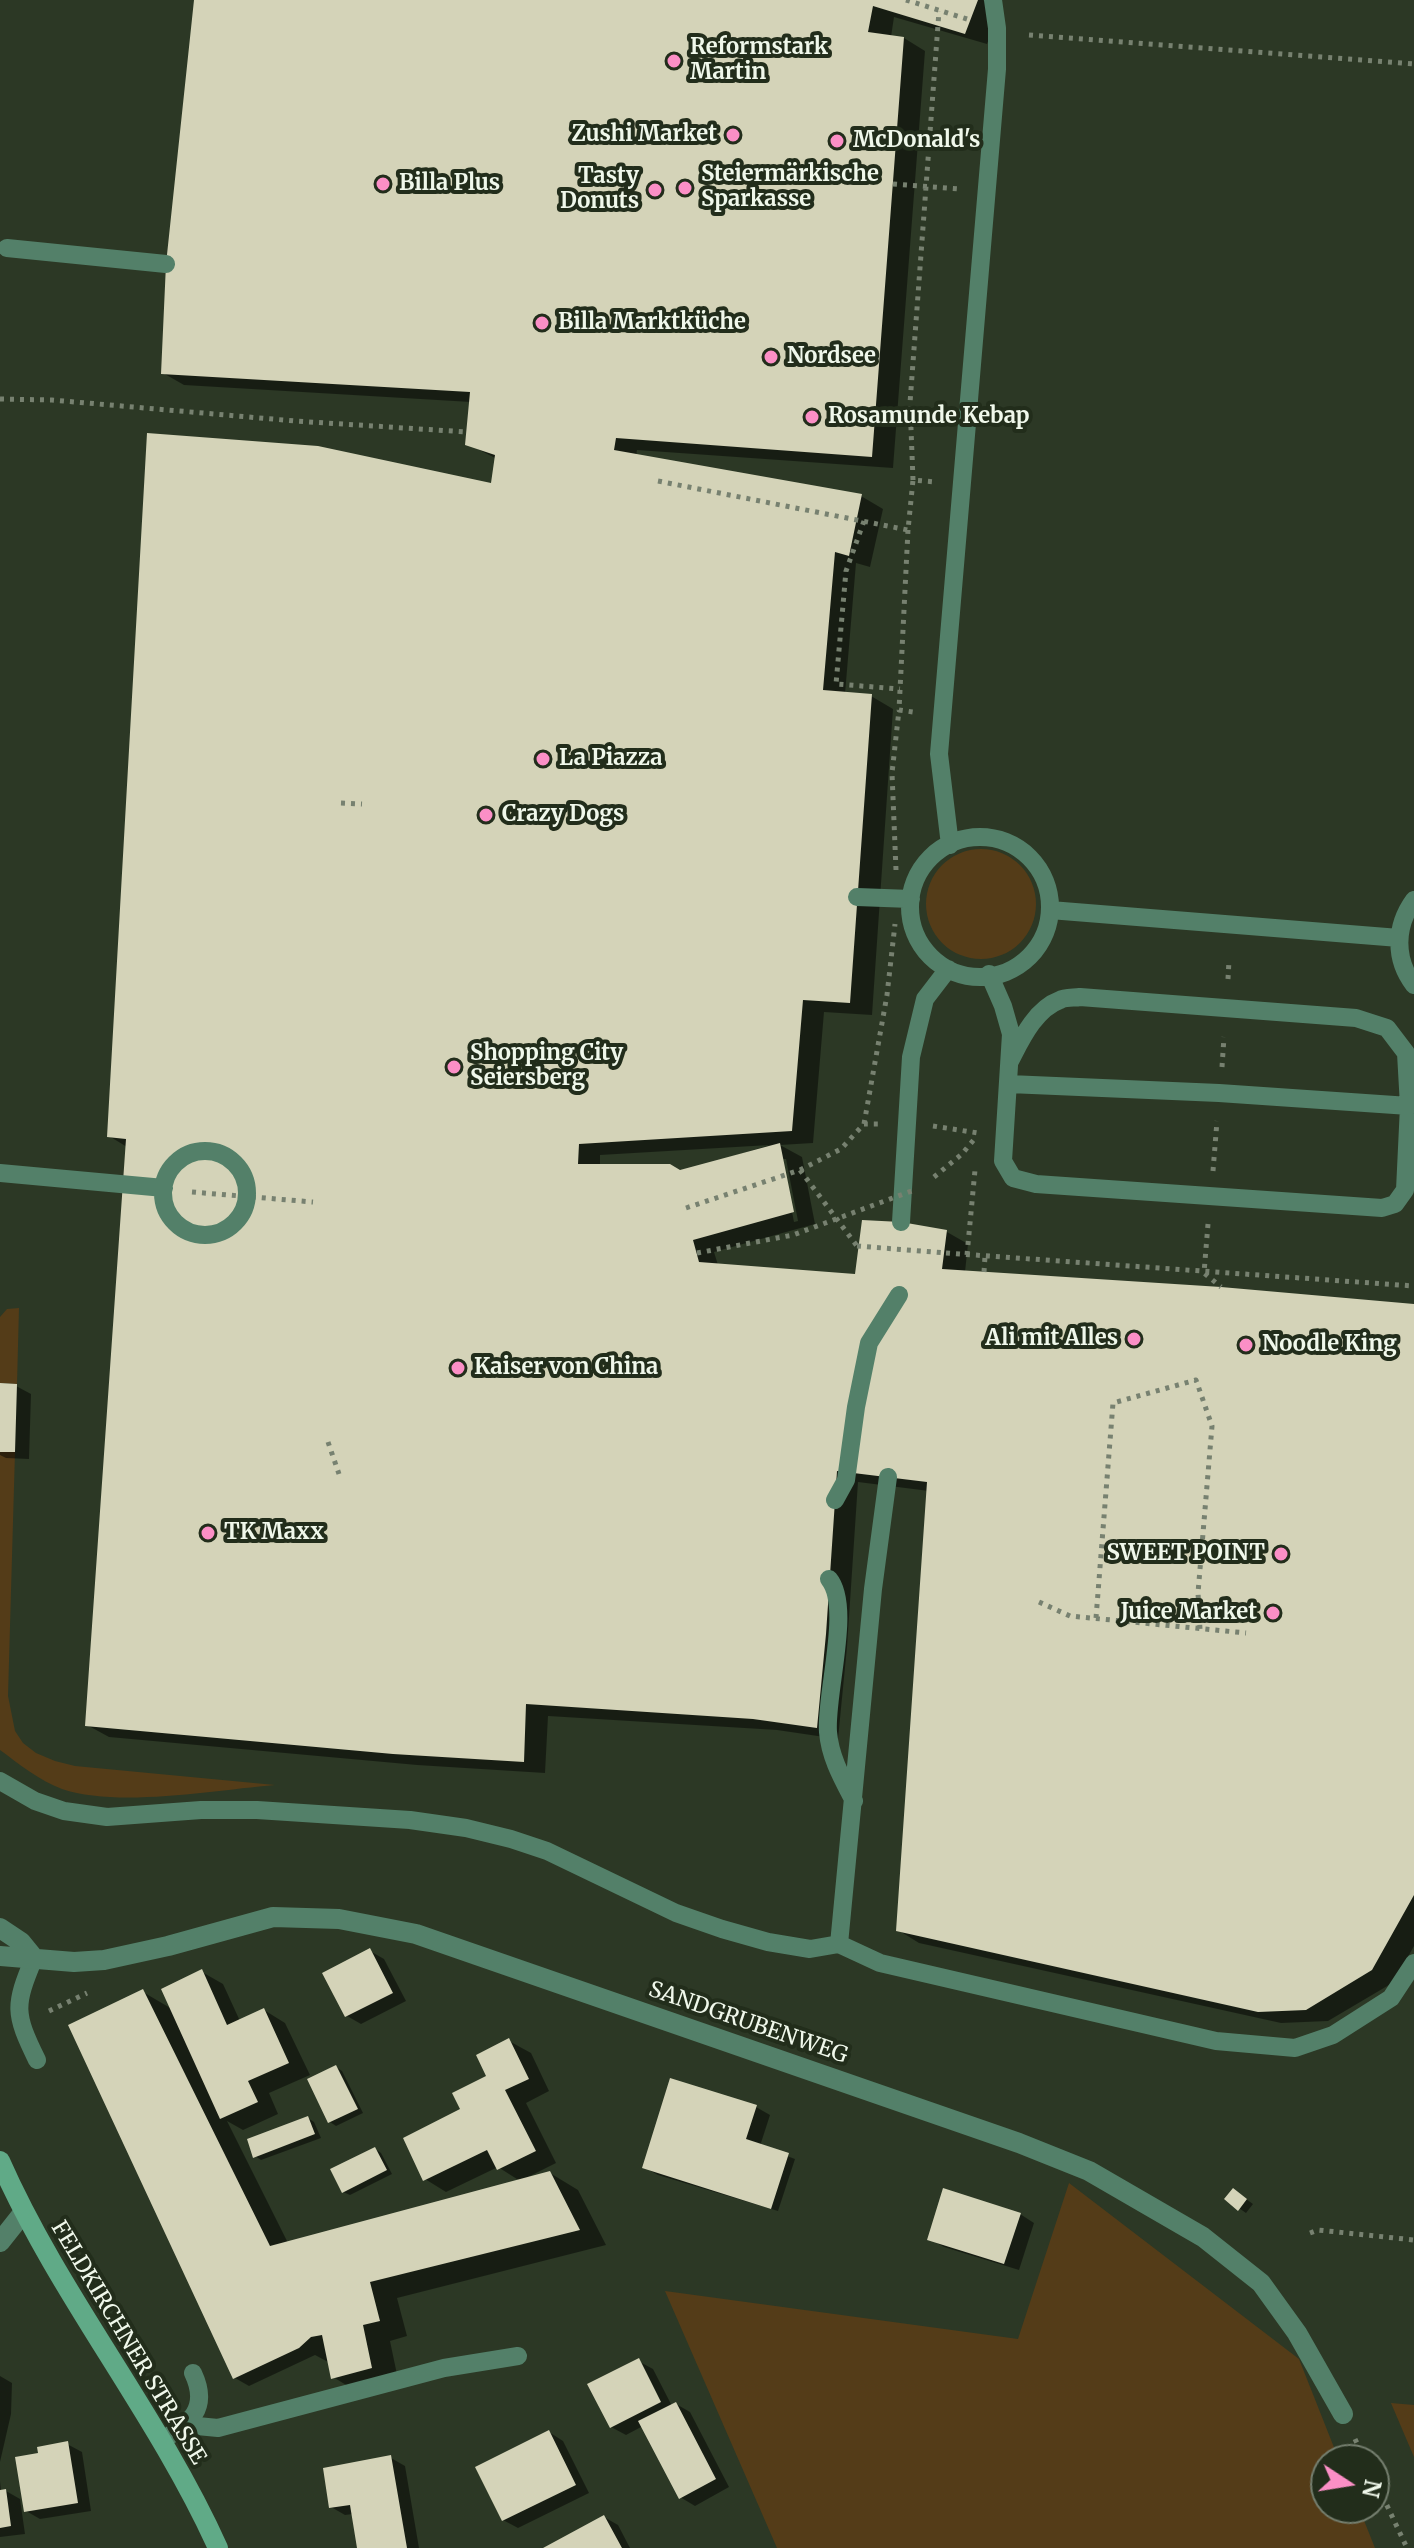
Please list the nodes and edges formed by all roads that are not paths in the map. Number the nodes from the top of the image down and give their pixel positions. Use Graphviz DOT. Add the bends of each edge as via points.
graph roads {
  1 [pos="993,0"];
  2 [pos="7,248"];
  3 [pos="166,264"];
  4 [pos="950,845"];
  5 [pos="857,897"];
  6 [pos="911,899"];
  7 [pos="1414,900"];
  8 [pos="1050,910"];
  9 [pos="1399,938"];
  10 [pos="948,969"];
  11 [pos="989,974"];
  12 [pos="1414,985"];
  13 [pos="1010,1061"];
  14 [pos="1009,1084"];
  15 [pos="1412,1098"];
  16 [pos="0,1173"];
  17 [pos="164,1188"];
  18 [pos="901,1222"];
  19 [pos="899,1295"];
  20 [pos="888,1477"];
  21 [pos="835,1500"];
  22 [pos="829,1579"];
  23 [pos="0,1781"];
  24 [pos="854,1801"];
  25 [pos="0,1928"];
  26 [pos="839,1944"];
  27 [pos="0,1956"];
  28 [pos="34,1958"];
  29 [pos="1414,1963"];
  30 [pos="37,2060"];
  31 [pos="0,2161"];
  32 [pos="23,2213"];
  33 [pos="0,2242"];
  34 [pos="518,2356"];
  35 [pos="193,2373"];
  36 [pos="1343,2414"];
  37 [pos="187,2425"];
  38 [pos="161,2441"];
  39 [pos="218,2548"];
  1 -- 4 [label="lane" via="997,69 939,754"];
  2 -- 3 [label="lane"];
  4 -- 6 [label="lane" via="917,872"];
  4 -- 8 [label="lane" via="974,837 1017,846 1037,863 1048,885"];
  5 -- 6 [label="lane"];
  6 -- 10 [label="lane" via="917,940 934,962"];
  7 -- 9 [label="lane"];
  8 -- 9 [label="lane"];
  8 -- 11 [label="lane" via="1048,929 1026,961"];
  9 -- 12 [label="lane" via="1403,965"];
  10 -- 11 [label="lane"];
  10 -- 18 [label="lane" via="925,999 911,1057"];
  11 -- 13 [label="lane" via="1011,1034"];
  13 -- 14 [label="lane"];
  13 -- 15 [label="lane" via="1025,1031 1060,999 1356,1018 1387,1028 1406,1053"];
  14 -- 15 [label="lane"];
  14 -- 15 [label="lane" via="1003,1161 1013,1178 1036,1184 1382,1208 1395,1204 1405,1190"];
  16 -- 17 [label="lane, bridge"];
  17 -- 17 [label="lane, bridge" via="171,1218 201,1235 226,1230 246,1203 241,1172 219,1154 197,1152 183,1159 168,1174"];
  19 -- 21 [label="lane" via="869,1343 846,1480"];
  20 -- 24 [label="lane"];
  22 -- 24 [label="lane" via="839,1610 828,1730 834,1764"];
  23 -- 26 [label="lane" via="64,1811 107,1817 257,1810 466,1828 547,1851 676,1913 722,1929 810,1949"];
  24 -- 26 [label="lane"];
  25 -- 28 [label="street"];
  26 -- 29 [label="lane" via="880,1963 1216,2041 1295,2048 1333,2035 1391,1998"];
  27 -- 28 [label="street, SANDGRUBENWEG"];
  28 -- 30 [label="lane" via="19,1994 18,2016"];
  28 -- 36 [label="street, SANDGRUBENWEG" via="104,1960 273,1917 339,1919 416,1934 989,2132 1089,2171 1203,2237 1261,2283"];
  31 -- 32 [label="street, FELDKIRCHNER STRASSE"];
  32 -- 33 [label="street"];
  32 -- 38 [label="street, FELDKIRCHNER STRASSE"];
  34 -- 37 [label="lane" via="444,2368 218,2428"];
  35 -- 37 [label="lane" via="200,2389"];
  37 -- 38 [label="lane"];
  38 -- 39 [label="street, FELDKIRCHNER STRASSE"];
}
